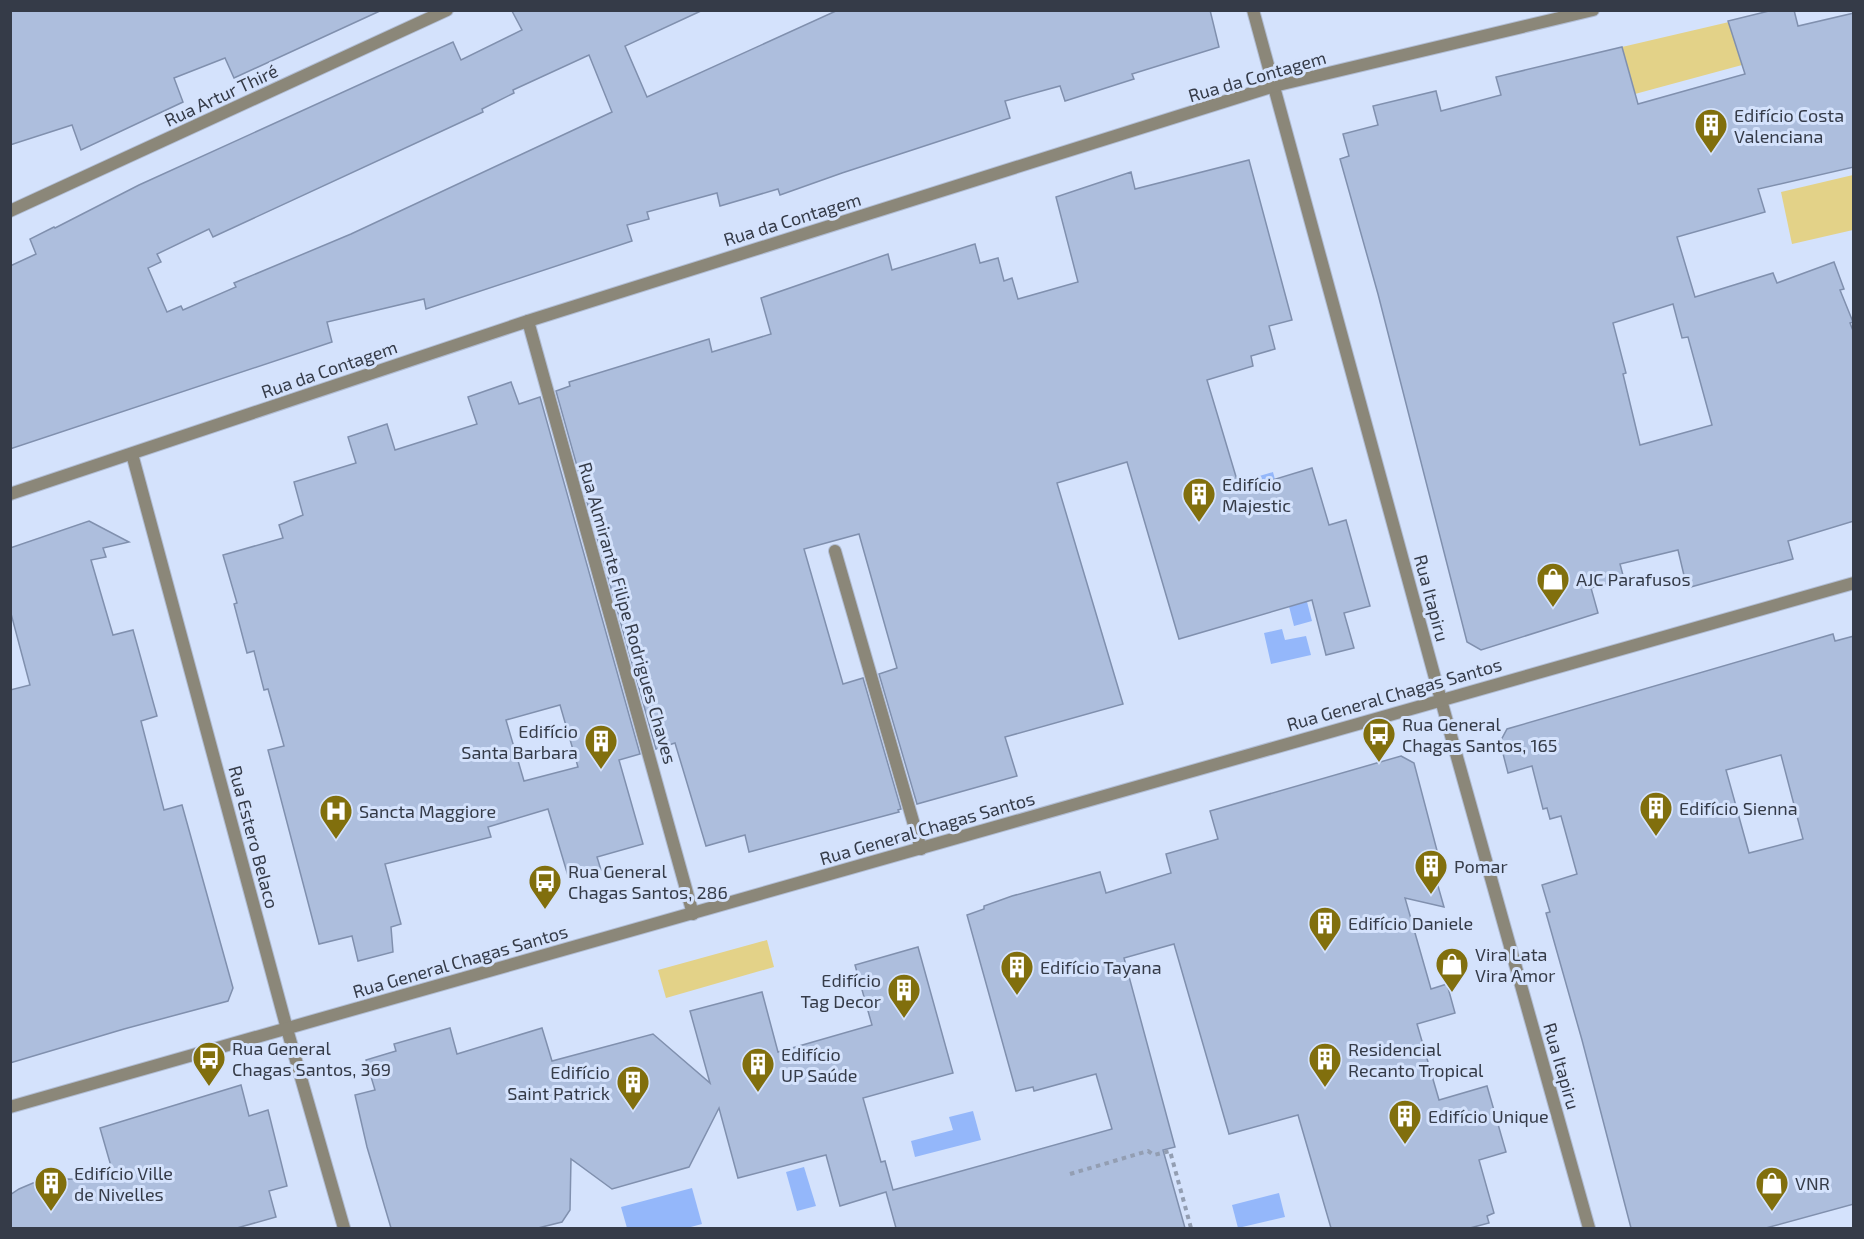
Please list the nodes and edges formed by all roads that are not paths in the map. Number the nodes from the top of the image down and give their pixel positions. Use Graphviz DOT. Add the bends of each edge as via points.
graph roads {
  1 [pos="447,10"];
  2 [pos="1253,10"];
  3 [pos="1593,10"];
  4 [pos="1275,86"];
  5 [pos="10,211"];
  6 [pos="528,321"];
  7 [pos="132,454"];
  8 [pos="10,494"];
  9 [pos="835,551"];
  10 [pos="1854,583"];
  11 [pos="1441,700"];
  12 [pos="921,849"];
  13 [pos="693,914"];
  14 [pos="287,1029"];
  15 [pos="10,1107"];
  16 [pos="344,1228"];
  17 [pos="1589,1228"];
  1 -- 5 [label="street, Rua Artur Thiré"];
  2 -- 4 [label="street, Rua Itapiru"];
  3 -- 4 [label="street, Rua da Contagem"];
  4 -- 6 [label="street, Rua da Contagem"];
  4 -- 11 [label="street, Rua Itapiru"];
  6 -- 7 [label="street, Rua da Contagem"];
  6 -- 13 [label="street, Rua Almirante Filipe Rodrigues Chaves"];
  7 -- 8 [label="street, Rua da Contagem"];
  7 -- 14 [label="street, Rua Estero Belaco"];
  9 -- 12 [label="street"];
  10 -- 11 [label="street, Rua General Chagas Santos"];
  11 -- 12 [label="street, Rua General Chagas Santos"];
  11 -- 17 [label="street, Rua Itapiru"];
  12 -- 13 [label="street, Rua General Chagas Santos"];
  13 -- 14 [label="street, Rua General Chagas Santos"];
  14 -- 15 [label="street, Rua General Chagas Santos"];
  14 -- 16 [label="street, Rua Estero Belaco"];
}
